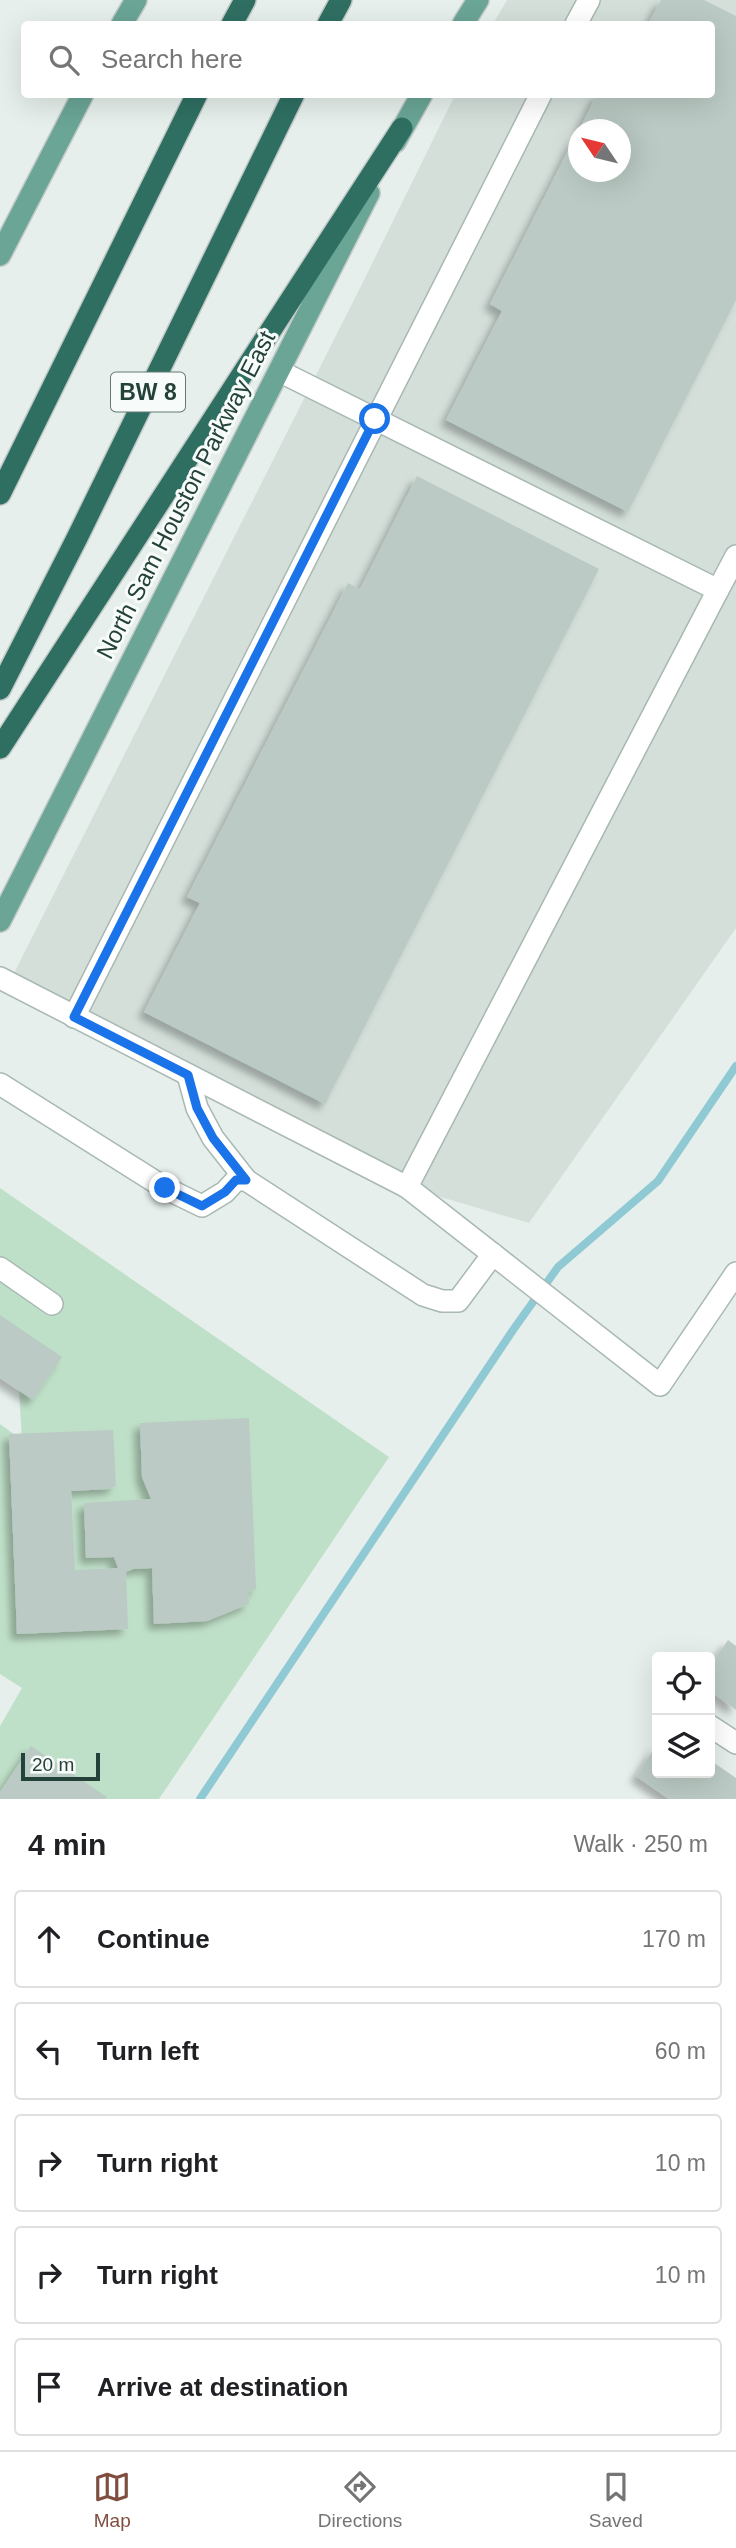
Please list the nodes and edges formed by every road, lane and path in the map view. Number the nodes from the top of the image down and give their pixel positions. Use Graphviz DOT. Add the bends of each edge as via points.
graph roads {
  1 [pos="136,0"];
  2 [pos="245,0"];
  3 [pos="341,0"];
  4 [pos="478,0"];
  5 [pos="589,0"];
  6 [pos="124,21"];
  7 [pos="234,21"];
  8 [pos="330,21"];
  9 [pos="465,21"];
  10 [pos="578,21"];
  11 [pos="81,98"];
  12 [pos="195,98"];
  13 [pos="292,98"];
  14 [pos="420,98"];
  15 [pos="539,98"];
  16 [pos="402,128"];
  17 [pos="0,256"];
  18 [pos="279,371"];
  19 [pos="375,419"];
  20 [pos="0,494"];
  21 [pos="736,556"];
  22 [pos="718,590"];
  23 [pos="0,689"];
  24 [pos="0,748"];
  25 [pos="0,921"];
  26 [pos="0,978"];
  27 [pos="74,1017"];
  28 [pos="188,1075"];
  29 [pos="0,1084"];
  30 [pos="246,1180"];
  31 [pos="407,1187"];
  32 [pos="493,1254"];
  33 [pos="0,1268"];
  34 [pos="736,1273"];
  35 [pos="52,1304"];
  36 [pos="715,1729"];
  37 [pos="736,1743"];
  1 -- 6 [label="main road"];
  2 -- 7 [label="highway"];
  3 -- 8 [label="highway"];
  4 -- 9 [label="main road"];
  5 -- 10 [label="lane"];
  11 -- 17 [label="main road"];
  12 -- 20 [label="highway"];
  13 -- 23 [label="highway, BW 8"];
  14 -- 16 [label="main road, North Sam Houston Parkway East"];
  15 -- 19 [label="lane"];
  16 -- 18 [label="main road, North Sam Houston Parkway East"];
  16 -- 24 [label="highway"];
  18 -- 19 [label="lane"];
  18 -- 25 [label="main road, North Sam Houston Parkway East"];
  19 -- 22 [label="lane"];
  19 -- 27 [label="lane"];
  21 -- 22 [label="lane"];
  22 -- 31 [label="lane"];
  26 -- 27 [label="lane"];
  27 -- 28 [label="lane"];
  28 -- 30 [label="lane" via="197,1108 213,1138"];
  28 -- 31 [label="lane"];
  29 -- 30 [label="lane" via="165,1188 202,1206 236,1180"];
  30 -- 32 [label="lane" via="423,1295 442,1301 458,1301"];
  31 -- 32 [label="lane"];
  32 -- 34 [label="lane" via="660,1385"];
  33 -- 35 [label="lane"];
  36 -- 37 [label="lane"];
}
